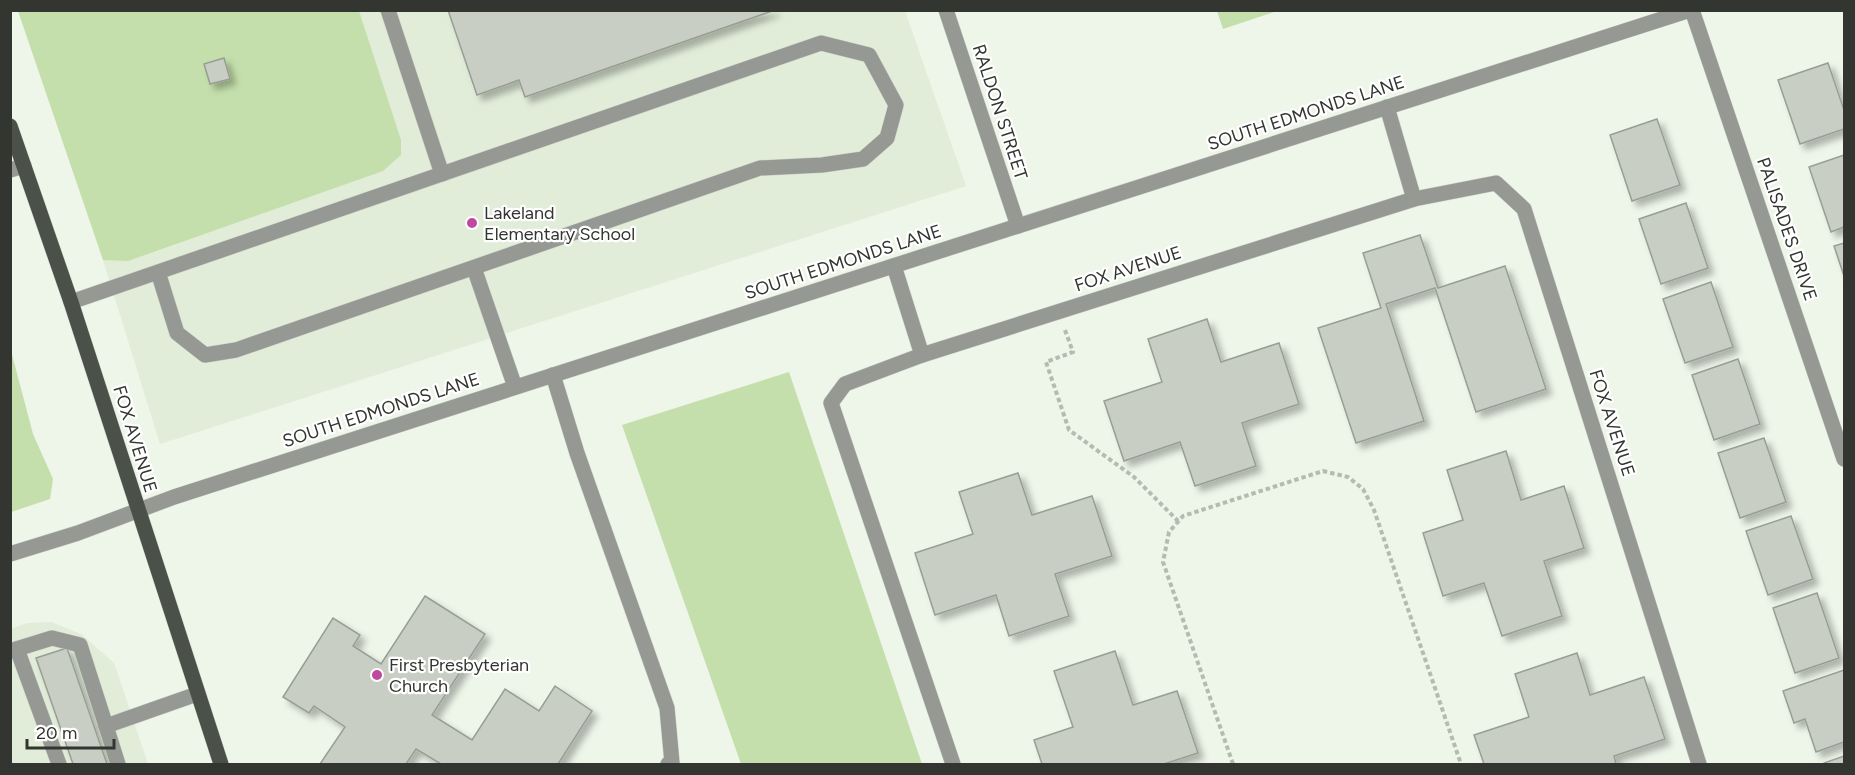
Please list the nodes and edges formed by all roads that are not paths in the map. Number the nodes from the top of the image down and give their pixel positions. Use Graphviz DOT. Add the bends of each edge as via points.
graph roads {
  1 [pos="388,10"];
  2 [pos="946,10"];
  3 [pos="1691,10"];
  4 [pos="1387,107"];
  5 [pos="10,126"];
  6 [pos="17,168"];
  7 [pos="442,174"];
  8 [pos="1414,198"];
  9 [pos="1018,226"];
  10 [pos="894,266"];
  11 [pos="474,268"];
  12 [pos="158,272"];
  13 [pos="71,302"];
  14 [pos="922,355"];
  15 [pos="554,375"];
  16 [pos="515,387"];
  17 [pos="1845,459"];
  18 [pos="137,511"];
  19 [pos="10,554"];
  20 [pos="14,650"];
  21 [pos="197,694"];
  22 [pos="106,726"];
  23 [pos="59,765"];
  24 [pos="117,765"];
  25 [pos="220,765"];
  26 [pos="668,765"];
  27 [pos="953,765"];
  28 [pos="1699,765"];
  1 -- 7 [label="street"];
  2 -- 9 [label="street, RALDON STREET"];
  3 -- 4 [label="street, SOUTH EDMONDS LANE"];
  3 -- 17 [label="street, PALISADES DRIVE"];
  4 -- 8 [label="street"];
  4 -- 9 [label="street, SOUTH EDMONDS LANE"];
  5 -- 6 [label="main road, FOX AVENUE"];
  6 -- 13 [label="main road, FOX AVENUE"];
  7 -- 11 [label="street" via="821,43 869,55 896,105 887,138 863,159 760,168"];
  7 -- 12 [label="street"];
  8 -- 14 [label="street, FOX AVENUE"];
  8 -- 28 [label="street, FOX AVENUE" via="1496,183 1524,209"];
  9 -- 10 [label="street, SOUTH EDMONDS LANE"];
  10 -- 14 [label="street"];
  10 -- 15 [label="street, SOUTH EDMONDS LANE"];
  11 -- 12 [label="street" via="236,350 205,355 177,333"];
  11 -- 16 [label="street"];
  12 -- 13 [label="street"];
  13 -- 18 [label="main road, FOX AVENUE"];
  14 -- 27 [label="street, FOX AVENUE" via="844,384 831,404"];
  15 -- 16 [label="street, SOUTH EDMONDS LANE"];
  15 -- 26 [label="street" via="577,453 667,708 672,763"];
  16 -- 18 [label="street, SOUTH EDMONDS LANE"];
  18 -- 19 [label="street, SOUTH EDMONDS LANE"];
  18 -- 21 [label="main road, FOX AVENUE"];
  20 -- 22 [label="street" via="52,638 80,645"];
  20 -- 23 [label="street"];
  21 -- 22 [label="street"];
  21 -- 25 [label="main road, FOX AVENUE"];
  22 -- 24 [label="street"];
}
